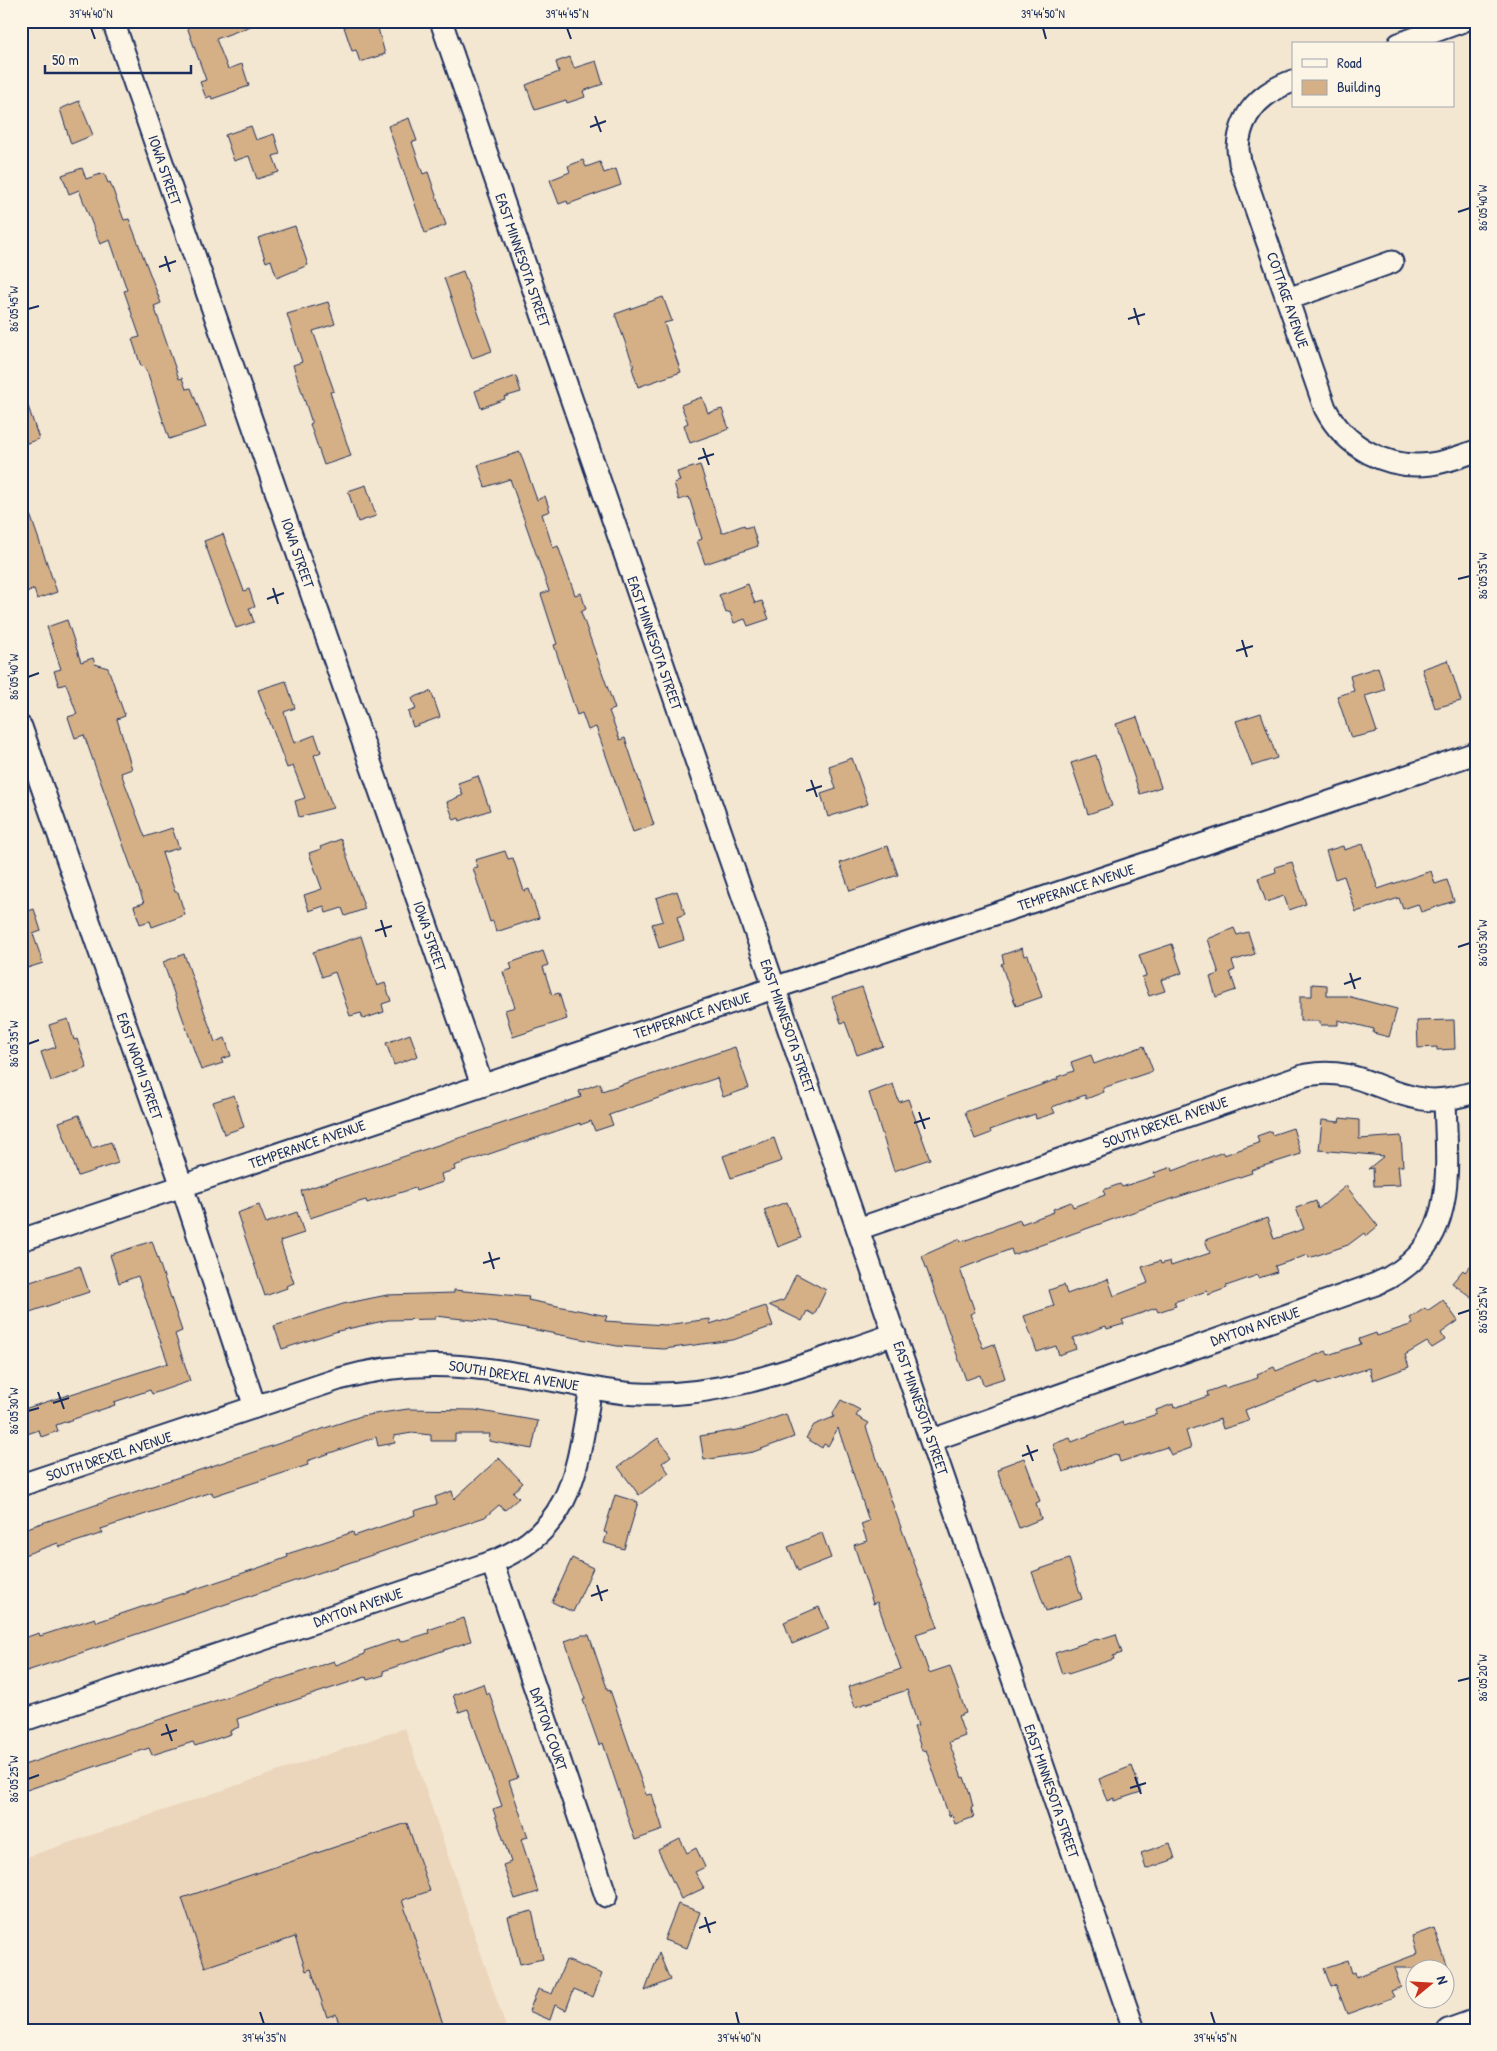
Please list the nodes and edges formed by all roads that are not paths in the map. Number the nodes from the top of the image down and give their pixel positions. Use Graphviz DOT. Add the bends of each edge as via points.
graph roads {
  1 [pos="114,21"];
  2 [pos="441,21"];
  3 [pos="1463,21"];
  4 [pos="1405,42"];
  5 [pos="1292,81"];
  6 [pos="1392,262"];
  7 [pos="1288,299"];
  8 [pos="1476,451"];
  9 [pos="21,727"];
  10 [pos="1476,753"];
  11 [pos="774,988"];
  12 [pos="482,1085"];
  13 [pos="1476,1092"];
  14 [pos="1445,1100"];
  15 [pos="182,1186"];
  16 [pos="858,1228"];
  17 [pos="21,1240"];
  18 [pos="896,1334"];
  19 [pos="591,1388"];
  20 [pos="255,1407"];
  21 [pos="932,1440"];
  22 [pos="21,1485"];
  23 [pos="492,1562"];
  24 [pos="21,1721"];
  25 [pos="606,1896"];
  26 [pos="1476,2020"];
  27 [pos="1134,2030"];
  28 [pos="1448,2030"];
  1 -- 12 [label="street, IOWA STREET"];
  2 -- 11 [label="street, EAST MINNESOTA STREET"];
  3 -- 4 [label="street"];
  5 -- 7 [label="street, COTTAGE AVENUE" via="1274,88 1256,103 1246,118 1238,146 1240,163"];
  6 -- 7 [label="street"];
  7 -- 8 [label="street, COTTAGE AVENUE" via="1329,416 1351,442 1365,452 1399,464 1445,461"];
  9 -- 15 [label="street, EAST NAOMI STREET"];
  10 -- 11 [label="street, TEMPERANCE AVENUE"];
  11 -- 12 [label="street, TEMPERANCE AVENUE"];
  11 -- 16 [label="street, EAST MINNESOTA STREET"];
  12 -- 15 [label="street, TEMPERANCE AVENUE"];
  13 -- 14 [label="street, SOUTH DREXEL AVENUE"];
  14 -- 16 [label="street, SOUTH DREXEL AVENUE" via="1407,1096 1348,1074 1306,1075"];
  14 -- 21 [label="street, DAYTON AVENUE" via="1443,1210 1422,1251 1393,1276"];
  15 -- 17 [label="street, TEMPERANCE AVENUE"];
  15 -- 20 [label="street, EAST NAOMI STREET"];
  16 -- 18 [label="street, EAST MINNESOTA STREET"];
  18 -- 19 [label="street, SOUTH DREXEL AVENUE" via="754,1381 719,1389 684,1394 638,1394"];
  18 -- 21 [label="street, EAST MINNESOTA STREET"];
  19 -- 20 [label="street, SOUTH DREXEL AVENUE" via="491,1368 419,1364 347,1376"];
  19 -- 23 [label="street, DAYTON AVENUE" via="574,1479 567,1496 532,1540"];
  20 -- 22 [label="street, SOUTH DREXEL AVENUE"];
  21 -- 27 [label="street, EAST MINNESOTA STREET"];
  23 -- 24 [label="street, DAYTON AVENUE"];
  23 -- 25 [label="street, DAYTON COURT"];
  26 -- 28 [label="street"];
}
